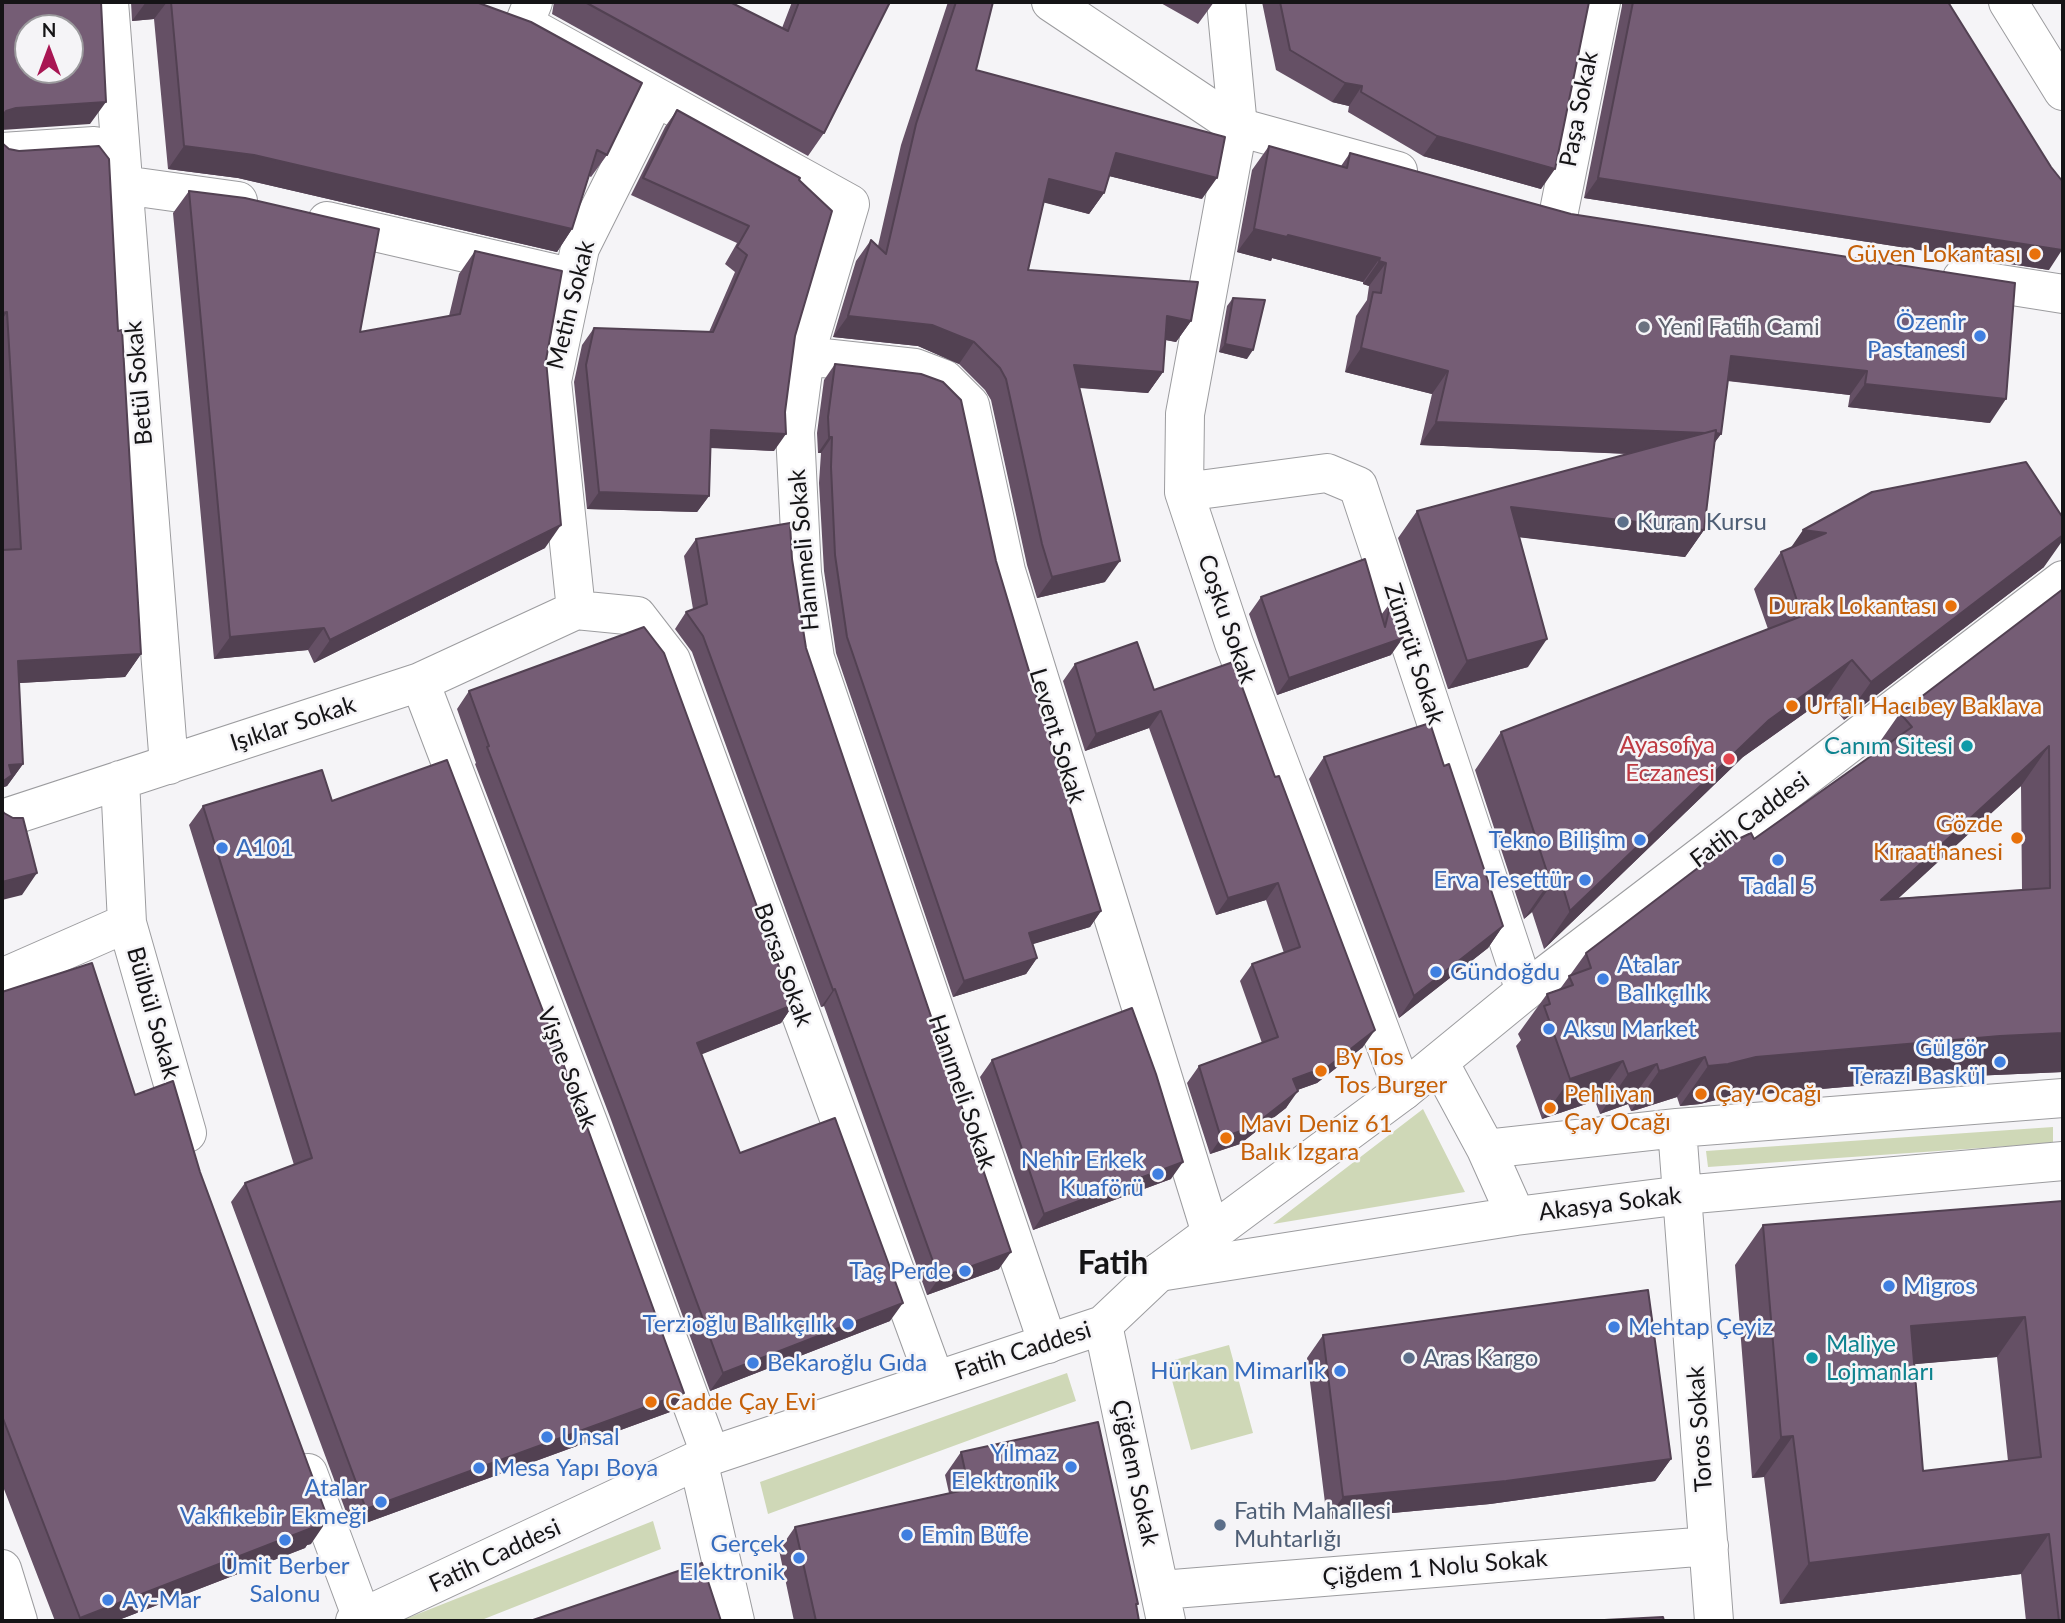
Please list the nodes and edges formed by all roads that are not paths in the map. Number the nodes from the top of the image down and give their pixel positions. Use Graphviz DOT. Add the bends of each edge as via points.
graph roads {
  1 [pos="109,2"];
  2 [pos="1051,2"];
  3 [pos="1226,2"];
  4 [pos="1601,2"];
  5 [pos="2008,2"];
  6 [pos="487,11"];
  7 [pos="528,13"];
  8 [pos="2063,91"];
  9 [pos="655,98"];
  10 [pos="1238,127"];
  11 [pos="2,152"];
  12 [pos="1424,179"];
  13 [pos="123,185"];
  14 [pos="1599,222"];
  15 [pos="1927,273"];
  16 [pos="574,278"];
  17 [pos="2063,294"];
  18 [pos="805,356"];
  19 [pos="1184,492"];
  20 [pos="2063,580"];
  21 [pos="576,610"];
  22 [pos="420,682"];
  23 [pos="169,765"];
  24 [pos="120,780"];
  25 [pos="2,819"];
  26 [pos="127,923"];
  27 [pos="2,978"];
  28 [pos="1525,990"];
  29 [pos="1439,1062"];
  30 [pos="1403,1091"];
  31 [pos="2063,1098"];
  32 [pos="1676,1128"];
  33 [pos="1486,1149"];
  34 [pos="2063,1161"];
  35 [pos="195,1163"];
  36 [pos="1683,1195"];
  37 [pos="1516,1216"];
  38 [pos="1211,1233"];
  39 [pos="1159,1272"];
  40 [pos="1103,1325"];
  41 [pos="1048,1344"];
  42 [pos="935,1380"];
  43 [pos="295,1436"];
  44 [pos="704,1458"];
  45 [pos="1709,1546"];
  46 [pos="2,1569"];
  47 [pos="1164,1606"];
  48 [pos="358,1620"];
  49 [pos="18,1621"];
  50 [pos="735,1621"];
  51 [pos="1714,1621"];
  1 -- 13 [label="street, Betül Sokak"];
  2 -- 10 [label="street"];
  3 -- 10 [label="street, Coşku Sokak"];
  4 -- 14 [label="street, Paşa Sokak" via="1544,212"];
  5 -- 8 [label="street"];
  6 -- 7 [label="street, Hanımeli Sokak"];
  7 -- 9 [label="street, Hanımeli Sokak"];
  9 -- 16 [label="street, Metin Sokak" via="580,248"];
  9 -- 18 [label="street, Hanımeli Sokak" via="850,204"];
  10 -- 12 [label="street"];
  10 -- 19 [label="street, Coşku Sokak" via="1185,414"];
  11 -- 13 [label="street" via="94,146"];
  13 -- 16 [label="street" via="233,200"];
  13 -- 23 [label="street, Betül Sokak"];
  15 -- 17 [label="street"];
  16 -- 21 [label="street, Metin Sokak" via="552,381"];
  18 -- 38 [label="street, Levent Sokak" via="915,368 944,379 970,405 1006,571"];
  18 -- 41 [label="street, Hanımeli Sokak" via="796,432 802,573 815,658"];
  19 -- 28 [label="street, Zümrüt Sokak" via="1327,474 1358,486"];
  19 -- 30 [label="street, Coşku Sokak" via="1234,643"];
  20 -- 28 [label="street, Fatih Caddesi"];
  21 -- 22 [label="street, Işıklar Sokak"];
  21 -- 42 [label="street, Borsa Sokak" via="637,616 671,660"];
  22 -- 23 [label="street, Işıklar Sokak"];
  22 -- 44 [label="street, Vişne Sokak" via="584,1112"];
  23 -- 24 [label="street, Işıklar Sokak"];
  24 -- 25 [label="street, Işıklar Sokak"];
  24 -- 26 [label="street, Bülbül Sokak"];
  26 -- 27 [label="street"];
  26 -- 35 [label="street, Bülbül Sokak"];
  28 -- 29 [label="street, Fatih Caddesi"];
  29 -- 30 [label="street, Fatih Caddesi"];
  29 -- 33 [label="street"];
  30 -- 38 [label="street, Fatih Caddesi"];
  31 -- 32 [label="street"];
  32 -- 33 [label="street"];
  32 -- 36 [label="street, Toros Sokak"];
  33 -- 37 [label="street"];
  34 -- 36 [label="street, Akasya Sokak"];
  36 -- 37 [label="street, Akasya Sokak"];
  36 -- 45 [label="street, Toros Sokak"];
  37 -- 39 [label="street, Akasya Sokak"];
  38 -- 39 [label="street, Fatih Caddesi"];
  39 -- 40 [label="street, Fatih Caddesi"];
  40 -- 41 [label="street, Fatih Caddesi"];
  40 -- 47 [label="street, Çiğdem Sokak"];
  41 -- 42 [label="street, Fatih Caddesi"];
  42 -- 44 [label="street, Fatih Caddesi"];
  43 -- 48 [label="street"];
  44 -- 48 [label="street, Fatih Caddesi"];
  44 -- 50 [label="street, Vişne Sokak"];
  45 -- 47 [label="street, Çiğdem 1 Nolu Sokak"];
  45 -- 51 [label="street, Toros Sokak"];
  46 -- 49 [label="street"];
}
